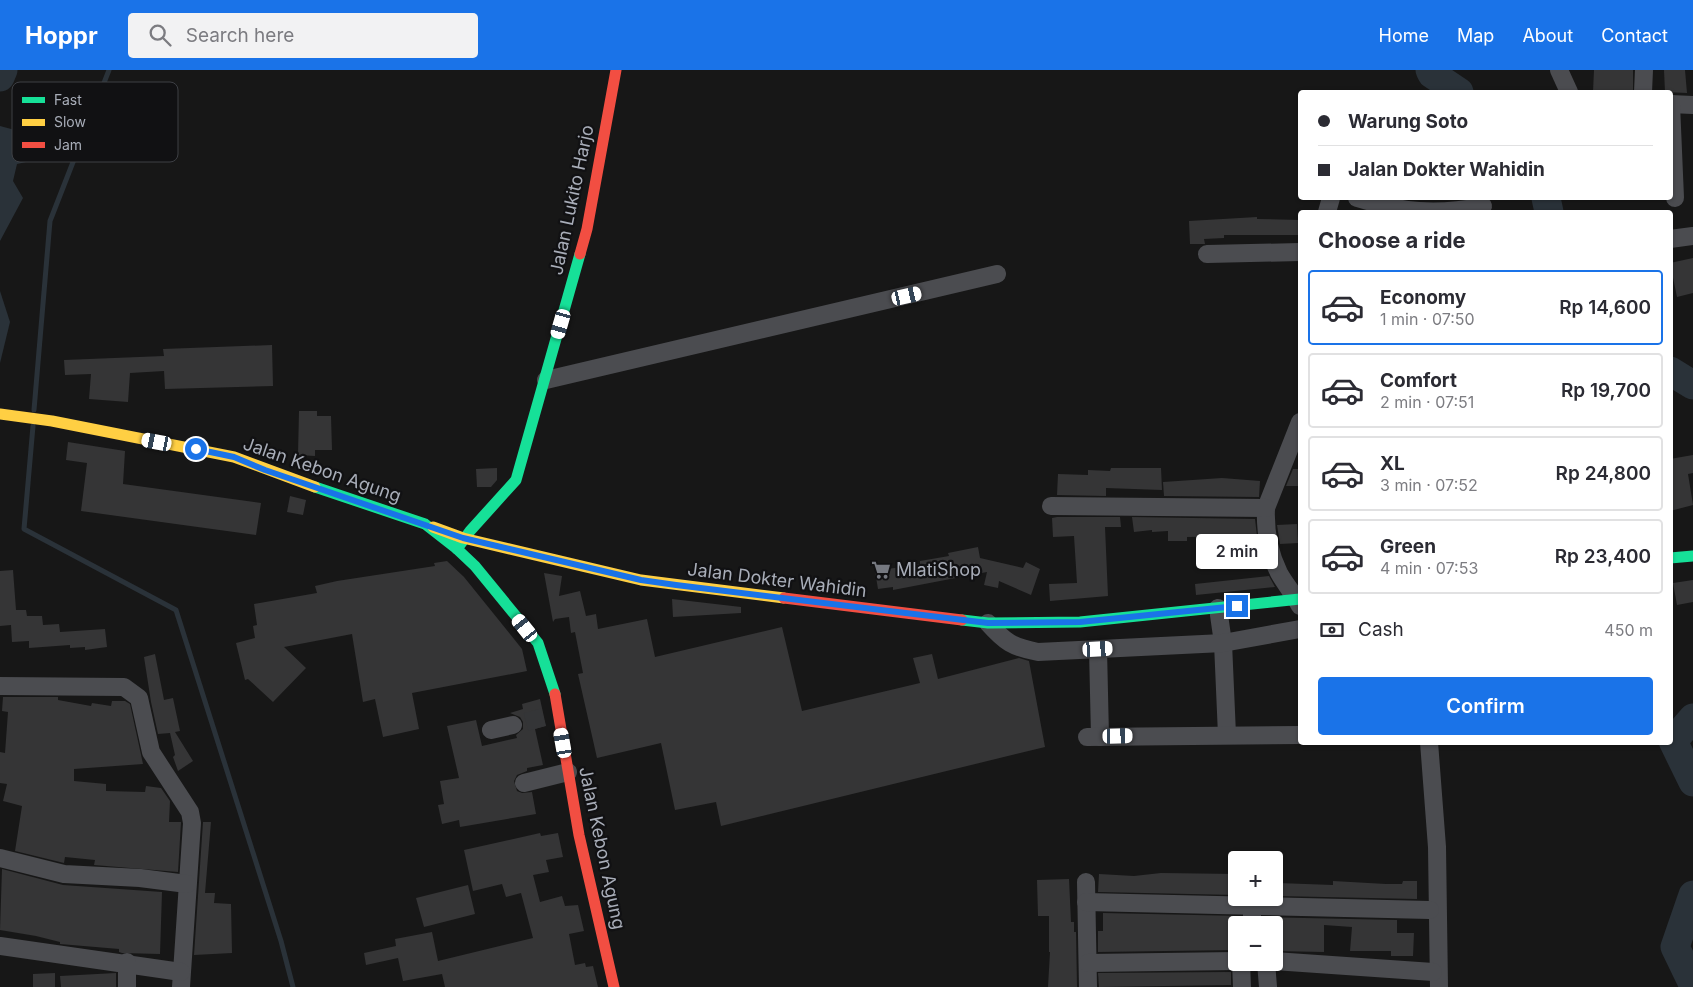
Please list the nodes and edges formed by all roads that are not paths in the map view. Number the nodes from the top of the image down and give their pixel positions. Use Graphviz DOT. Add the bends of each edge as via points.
graph roads {
  1 [pos="616,70"];
  2 [pos="1559,70"];
  3 [pos="1644,70"];
  4 [pos="1568,90"];
  5 [pos="1643,90"];
  6 [pos="1673,104"];
  7 [pos="1693,105"];
  8 [pos="1673,151"];
  9 [pos="1675,198"];
  10 [pos="1363,200"];
  11 [pos="1407,200"];
  12 [pos="1482,206"];
  13 [pos="1391,209"];
  14 [pos="1405,210"];
  15 [pos="1450,210"];
  16 [pos="1693,236"];
  17 [pos="1673,239"];
  18 [pos="1298,252"];
  19 [pos="1207,254"];
  20 [pos="997,274"];
  21 [pos="546,380"];
  22 [pos="0,414"];
  23 [pos="1298,430"];
  24 [pos="1294,447"];
  25 [pos="1051,506"];
  26 [pos="1266,508"];
  27 [pos="425,524"];
  28 [pos="463,538"];
  29 [pos="457,548"];
  30 [pos="1693,556"];
  31 [pos="1673,558"];
  32 [pos="1298,600"];
  33 [pos="1298,601"];
  34 [pos="1218,608"];
  35 [pos="988,623"];
  36 [pos="1298,629"];
  37 [pos="1222,643"];
  38 [pos="1098,649"];
  39 [pos="0,686"];
  40 [pos="520,723"];
  41 [pos="491,730"];
  42 [pos="1227,735"];
  43 [pos="1298,735"];
  44 [pos="1429,745"];
  45 [pos="568,772"];
  46 [pos="524,783"];
  47 [pos="0,858"];
  48 [pos="1426,874"];
  49 [pos="1086,882"];
  50 [pos="187,884"];
  51 [pos="1086,902"];
  52 [pos="1228,905"];
  53 [pos="1283,906"];
  54 [pos="1430,910"];
  55 [pos="0,946"];
  56 [pos="1228,961"];
  57 [pos="127,962"];
  58 [pos="1088,963"];
  59 [pos="1283,963"];
  60 [pos="1241,971"];
  61 [pos="1267,971"];
  62 [pos="181,979"];
  63 [pos="1435,982"];
  64 [pos="127,987"];
  65 [pos="614,987"];
  66 [pos="1088,987"];
  67 [pos="1242,987"];
  68 [pos="1268,987"];
  1 -- 21 [label="main road, Jalan Lukito Harjo" via="588,230"];
  2 -- 4 [label="street"];
  3 -- 5 [label="street"];
  6 -- 7 [label="street"];
  8 -- 9 [label="street"];
  10 -- 13 [label="street"];
  11 -- 13 [label="street"];
  12 -- 15 [label="street"];
  13 -- 14 [label="street"];
  16 -- 17 [label="street"];
  18 -- 19 [label="street"];
  20 -- 21 [label="street"];
  21 -- 28 [label="main road, Jalan Lukito Harjo" via="516,480"];
  22 -- 27 [label="main road, Jalan Kebon Agung" via="20,415 234,457"];
  23 -- 24 [label="street"];
  24 -- 26 [label="street"];
  25 -- 26 [label="street"];
  26 -- 32 [label="street" via="1268,540 1279,573"];
  27 -- 28 [label="main road, Jalan Kebon Agung"];
  27 -- 29 [label="main road, Jalan Kebon Agung"];
  28 -- 29 [label="main road, Jalan Lukito Harjo"];
  28 -- 35 [label="main road, Jalan Dokter Wahidin" via="662,583"];
  29 -- 45 [label="main road, Jalan Kebon Agung" via="538,643 552,684 554,714"];
  30 -- 31 [label="main road"];
  33 -- 34 [label="main road, Jalan Dokter Wahidin"];
  34 -- 35 [label="main road, Jalan Dokter Wahidin" via="1080,622"];
  34 -- 37 [label="street"];
  35 -- 38 [label="street" via="1004,641 1017,648 1038,652"];
  36 -- 37 [label="street"];
  37 -- 38 [label="street"];
  37 -- 42 [label="street"];
  38 -- 42 [label="street" via="1094,737"];
  39 -- 50 [label="street" via="124,687 139,698 151,752 191,817"];
  40 -- 41 [label="street"];
  42 -- 43 [label="street"];
  44 -- 63 [label="street" via="1437,847"];
  45 -- 46 [label="street"];
  45 -- 65 [label="main road, Jalan Kebon Agung"];
  47 -- 50 [label="street" via="64,874"];
  48 -- 54 [label="street"];
  49 -- 51 [label="street"];
  50 -- 62 [label="street"];
  51 -- 52 [label="street"];
  51 -- 58 [label="street"];
  53 -- 54 [label="street"];
  54 -- 63 [label="street"];
  55 -- 57 [label="street"];
  56 -- 58 [label="street"];
  57 -- 62 [label="street"];
  57 -- 64 [label="street"];
  58 -- 66 [label="street"];
  59 -- 63 [label="street"];
  60 -- 67 [label="street"];
  61 -- 68 [label="street"];
}
